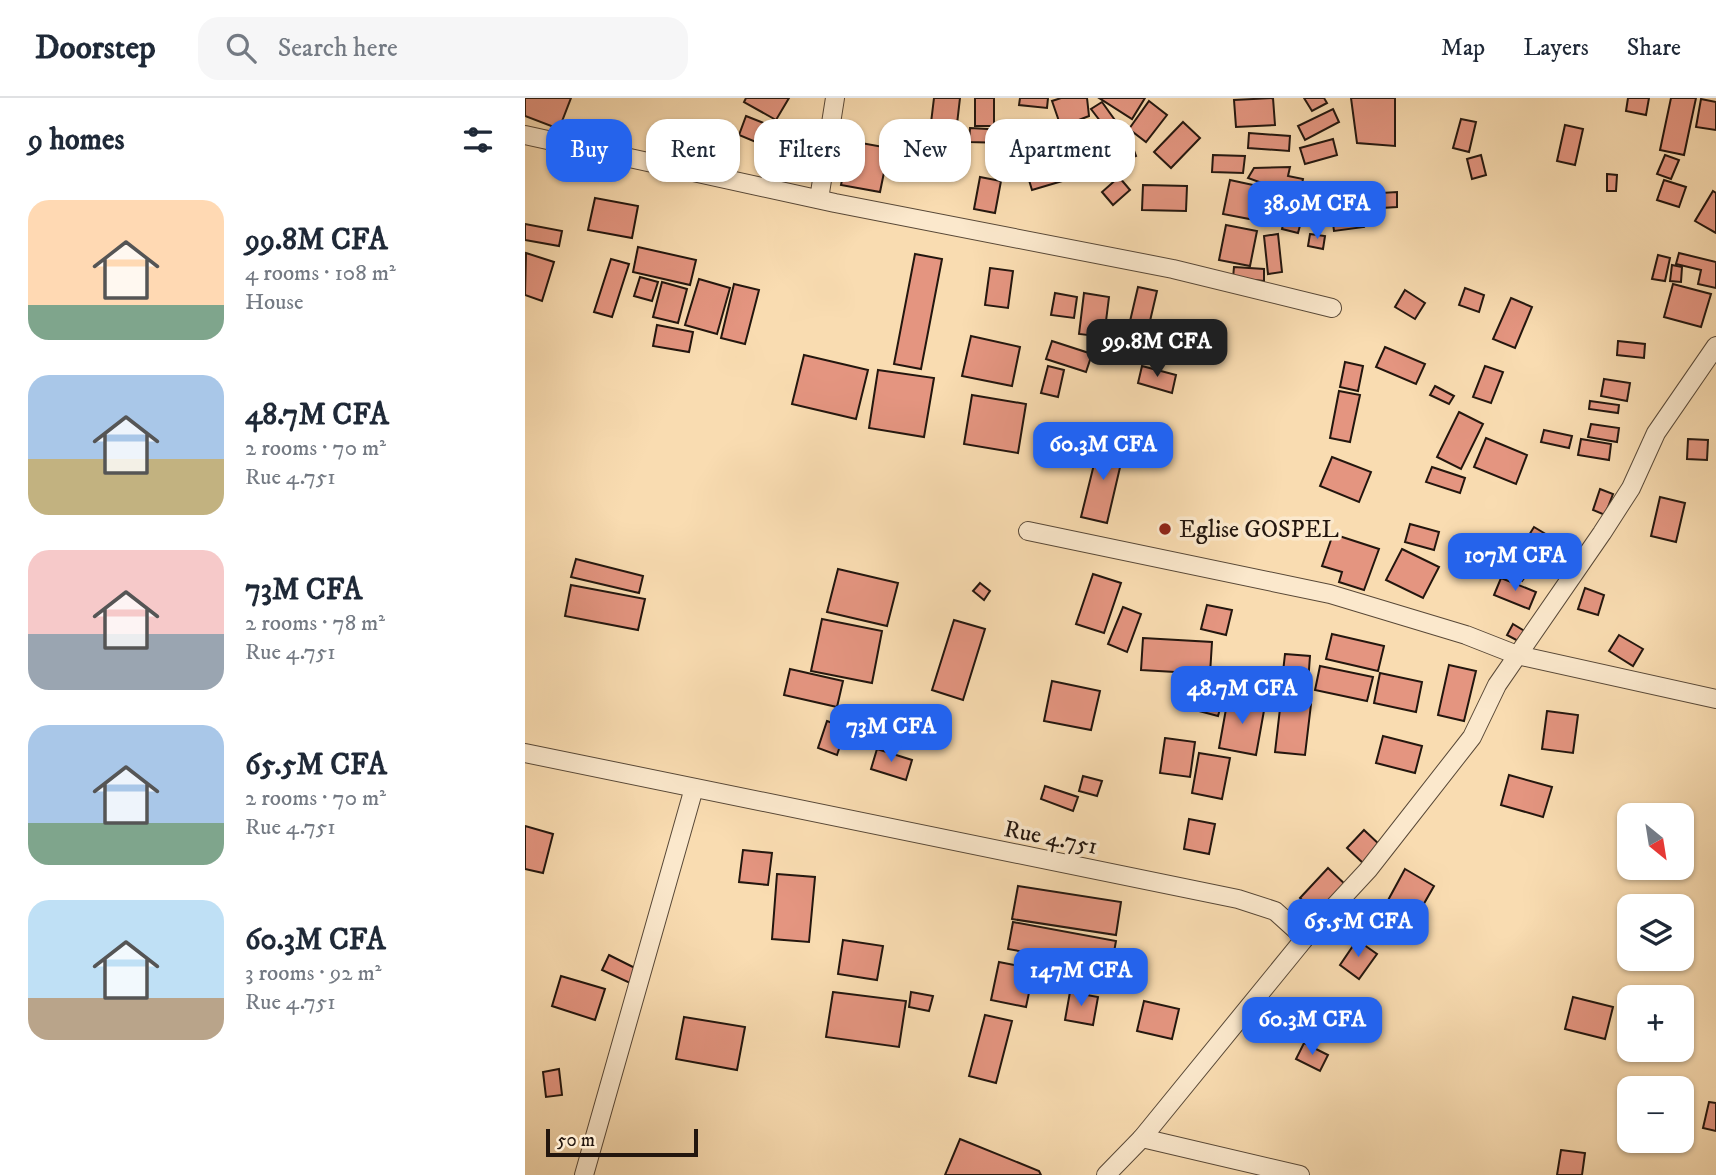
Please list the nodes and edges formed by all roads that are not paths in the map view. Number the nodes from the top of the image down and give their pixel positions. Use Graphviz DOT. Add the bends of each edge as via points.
graph roads {
  1 [pos="835,98"];
  2 [pos="525,135"];
  3 [pos="818,199"];
  4 [pos="1332,308"];
  5 [pos="1716,346"];
  6 [pos="1028,531"];
  7 [pos="1517,655"];
  8 [pos="1716,699"];
  9 [pos="525,753"];
  10 [pos="694,788"];
  11 [pos="1305,939"];
  12 [pos="1142,1138"];
  13 [pos="584,1175"];
  14 [pos="1106,1175"];
  15 [pos="1300,1175"];
  1 -- 3 [label="street"];
  2 -- 3 [label="street"];
  3 -- 4 [label="street" via="1173,270"];
  5 -- 7 [label="street" via="1664,422 1602,533"];
  6 -- 7 [label="street" via="1342,597"];
  7 -- 8 [label="street"];
  7 -- 11 [label="street" via="1472,737 1368,870"];
  9 -- 10 [label="street, Rue 4.751"];
  10 -- 11 [label="street, Rue 4.751" via="1238,899 1275,911"];
  10 -- 13 [label="street"];
  11 -- 12 [label="street"];
  12 -- 14 [label="street"];
  12 -- 15 [label="street"];
}
